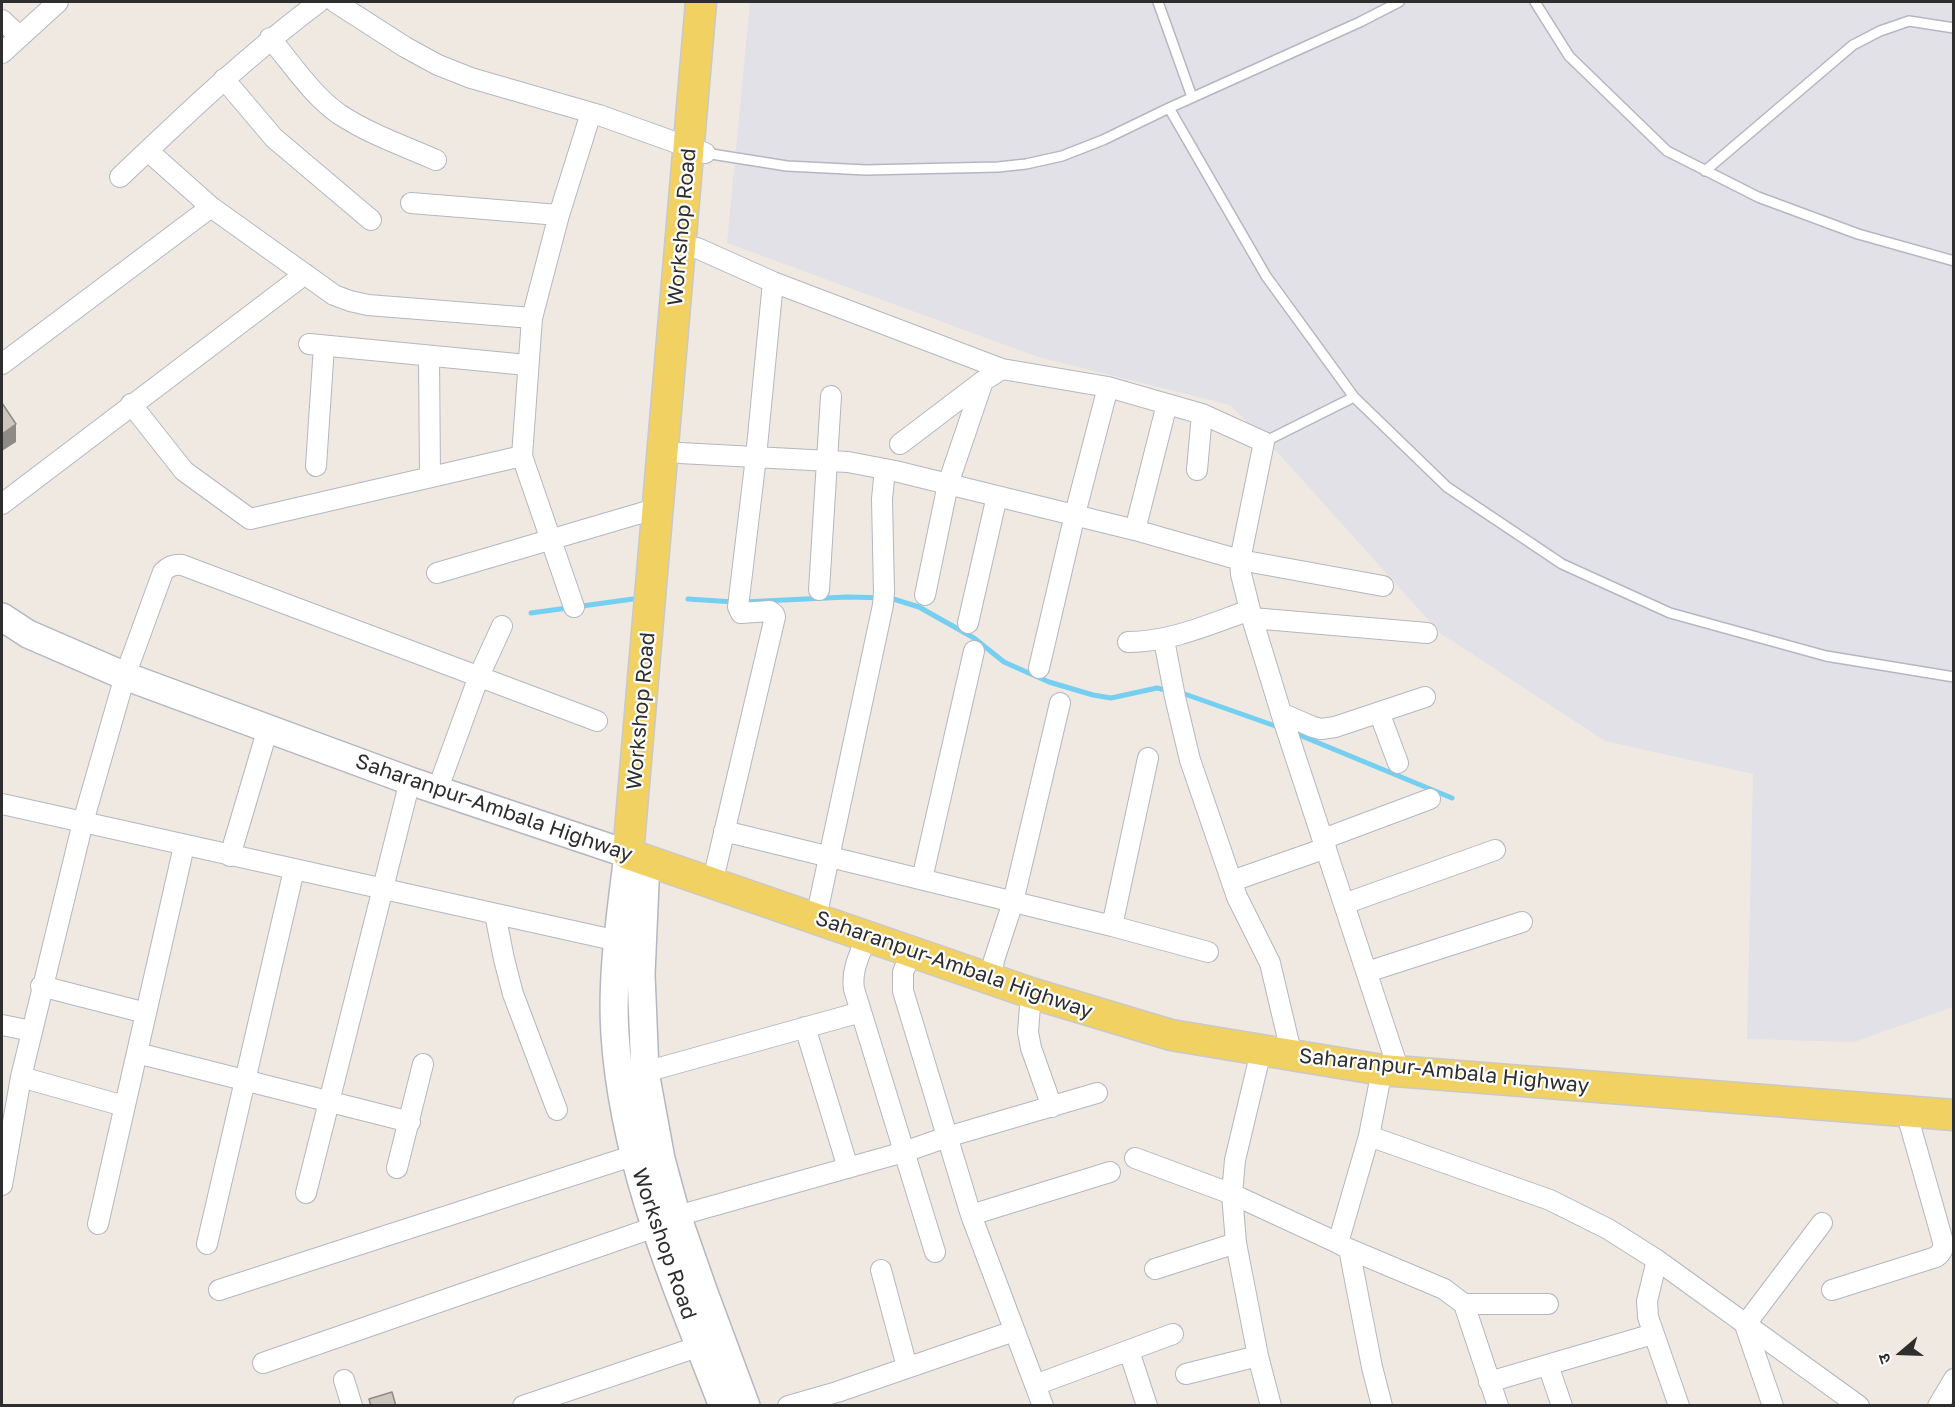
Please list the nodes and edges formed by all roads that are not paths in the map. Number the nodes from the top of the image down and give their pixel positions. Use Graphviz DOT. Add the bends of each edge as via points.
graph roads {
  1 [pos="58,2"];
  2 [pos="319,2"];
  3 [pos="335,2"];
  4 [pos="701,2"];
  5 [pos="717,2"];
  6 [pos="1158,2"];
  7 [pos="1399,2"];
  8 [pos="1535,2"];
  9 [pos="2,20"];
  10 [pos="1953,28"];
  11 [pos="19,36"];
  12 [pos="270,38"];
  13 [pos="2,53"];
  14 [pos="224,79"];
  15 [pos="1192,97"];
  16 [pos="1169,108"];
  17 [pos="591,113"];
  18 [pos="148,151"];
  19 [pos="697,151"];
  20 [pos="436,160"];
  21 [pos="1705,171"];
  22 [pos="120,177"];
  23 [pos="411,203"];
  24 [pos="211,207"];
  25 [pos="559,215"];
  26 [pos="371,220"];
  27 [pos="697,248"];
  28 [pos="1953,261"];
  29 [pos="305,274"];
  30 [pos="773,282"];
  31 [pos="532,318"];
  32 [pos="429,356"];
  33 [pos="2,364"];
  34 [pos="527,365"];
  35 [pos="1002,369"];
  36 [pos="983,381"];
  37 [pos="1108,387"];
  38 [pos="831,396"];
  39 [pos="1354,397"];
  40 [pos="131,404"];
  41 [pos="1167,404"];
  42 [pos="1202,414"];
  43 [pos="1263,442"];
  44 [pos="900,444"];
  45 [pos="680,453"];
  46 [pos="522,456"];
  47 [pos="756,457"];
  48 [pos="827,461"];
  49 [pos="316,466"];
  50 [pos="885,469"];
  51 [pos="1197,470"];
  52 [pos="430,477"];
  53 [pos="948,484"];
  54 [pos="998,496"];
  55 [pos="2,504"];
  56 [pos="658,508"];
  57 [pos="1075,514"];
  58 [pos="1135,530"];
  59 [pos="550,540"];
  60 [pos="1240,560"];
  61 [pos="437,573"];
  62 [pos="1383,586"];
  63 [pos="819,590"];
  64 [pos="925,595"];
  65 [pos="574,607"];
  66 [pos="1251,614"];
  67 [pos="2,617"];
  68 [pos="968,623"];
  69 [pos="502,626"];
  70 [pos="1427,633"];
  71 [pos="1164,639"];
  72 [pos="1128,642"];
  73 [pos="974,651"];
  74 [pos="1039,668"];
  75 [pos="125,676"];
  76 [pos="478,676"];
  77 [pos="1953,676"];
  78 [pos="1425,697"];
  79 [pos="1060,703"];
  80 [pos="1379,712"];
  81 [pos="1282,716"];
  82 [pos="597,721"];
  83 [pos="268,728"];
  84 [pos="1148,758"];
  85 [pos="1398,763"];
  86 [pos="410,781"];
  87 [pos="438,791"];
  88 [pos="1430,800"];
  89 [pos="2,804"];
  90 [pos="83,822"];
  91 [pos="723,831"];
  92 [pos="1324,843"];
  93 [pos="184,846"];
  94 [pos="1495,850"];
  95 [pos="230,856"];
  96 [pos="637,857"];
  97 [pos="829,857"];
  98 [pos="294,870"];
  99 [pos="922,879"];
  100 [pos="1232,881"];
  101 [pos="712,884"];
  102 [pos="382,889"];
  103 [pos="1013,902"];
  104 [pos="1344,904"];
  105 [pos="495,914"];
  106 [pos="816,918"];
  107 [pos="1522,922"];
  108 [pos="1112,926"];
  109 [pos="867,936"];
  110 [pos="618,941"];
  111 [pos="912,952"];
  112 [pos="1208,952"];
  113 [pos="1367,972"];
  114 [pos="991,979"];
  115 [pos="41,986"];
  116 [pos="1031,993"];
  117 [pos="861,1012"];
  118 [pos="146,1013"];
  119 [pos="2,1024"];
  120 [pos="805,1028"];
  121 [pos="32,1031"];
  122 [pos="1261,1051"];
  123 [pos="136,1053"];
  124 [pos="1292,1056"];
  125 [pos="423,1064"];
  126 [pos="1391,1070"];
  127 [pos="645,1072"];
  128 [pos="21,1077"];
  129 [pos="245,1081"];
  130 [pos="1097,1093"];
  131 [pos="330,1102"];
  132 [pos="124,1106"];
  133 [pos="1052,1107"];
  134 [pos="557,1110"];
  135 [pos="1906,1111"];
  136 [pos="1953,1115"];
  137 [pos="410,1122"];
  138 [pos="1369,1136"];
  139 [pos="947,1137"];
  140 [pos="904,1152"];
  141 [pos="634,1155"];
  142 [pos="1135,1158"];
  143 [pos="397,1168"];
  144 [pos="848,1168"];
  145 [pos="1110,1172"];
  146 [pos="2,1185"];
  147 [pos="306,1193"];
  148 [pos="1232,1194"];
  149 [pos="970,1215"];
  150 [pos="666,1222"];
  151 [pos="1822,1223"];
  152 [pos="98,1224"];
  153 [pos="1236,1243"];
  154 [pos="207,1244"];
  155 [pos="1343,1246"];
  156 [pos="935,1252"];
  157 [pos="1656,1260"];
  158 [pos="1155,1269"];
  159 [pos="881,1270"];
  160 [pos="219,1290"];
  161 [pos="1832,1290"];
  162 [pos="1464,1304"];
  163 [pos="1548,1305"];
  164 [pos="1745,1325"];
  165 [pos="1014,1330"];
  166 [pos="1173,1334"];
  167 [pos="1653,1334"];
  168 [pos="700,1346"];
  169 [pos="1128,1350"];
  170 [pos="1258,1356"];
  171 [pos="263,1363"];
  172 [pos="1548,1365"];
  173 [pos="907,1367"];
  174 [pos="1186,1374"];
  175 [pos="1953,1379"];
  176 [pos="344,1380"];
  177 [pos="1489,1382"];
  178 [pos="1035,1385"];
  179 [pos="352,1406"];
  180 [pos="523,1406"];
  181 [pos="723,1406"];
  182 [pos="746,1406"];
  183 [pos="788,1406"];
  184 [pos="1043,1406"];
  185 [pos="1147,1406"];
  186 [pos="1271,1406"];
  187 [pos="1382,1406"];
  188 [pos="1498,1406"];
  189 [pos="1562,1406"];
  190 [pos="1679,1406"];
  191 [pos="1773,1406"];
  192 [pos="1859,1406"];
  193 [pos="1938,1406"];
  1 -- 11 [label="street"];
  2 -- 12 [label="street"];
  3 -- 17 [label="street" via="438,65"];
  4 -- 19 [label="main road, Workshop Road"];
  5 -- 19 [label="main road, Workshop Road"];
  6 -- 15 [label="lane"];
  7 -- 15 [label="lane"];
  8 -- 21 [label="lane" via="1569,56 1667,152"];
  9 -- 11 [label="street"];
  10 -- 21 [label="lane" via="1909,21 1853,45"];
  11 -- 13 [label="street"];
  12 -- 14 [label="street"];
  12 -- 20 [label="street" via="338,113 365,130"];
  14 -- 18 [label="street"];
  14 -- 26 [label="street" via="274,138"];
  15 -- 16 [label="lane"];
  16 -- 19 [label="lane" via="1062,156 998,167 855,170 787,166"];
  16 -- 39 [label="lane" via="1266,276"];
  17 -- 19 [label="street"];
  17 -- 25 [label="street"];
  18 -- 22 [label="street"];
  18 -- 24 [label="street"];
  19 -- 27 [label="main road, Workshop Road"];
  19 -- 56 [label="main road, Workshop Road"];
  21 -- 28 [label="lane" via="1758,197 1858,234"];
  23 -- 25 [label="street"];
  24 -- 29 [label="street"];
  24 -- 33 [label="street"];
  25 -- 31 [label="street"];
  27 -- 30 [label="street"];
  27 -- 45 [label="main road, Workshop Road"];
  29 -- 31 [label="street" via="350,302"];
  29 -- 40 [label="street"];
  30 -- 35 [label="street"];
  30 -- 47 [label="street"];
  31 -- 34 [label="street"];
  32 -- 34 [label="street"];
  32 -- 49 [label="street" via="317,345"];
  32 -- 52 [label="street"];
  34 -- 46 [label="street"];
  35 -- 36 [label="street"];
  35 -- 37 [label="street"];
  36 -- 44 [label="street"];
  36 -- 53 [label="street"];
  37 -- 41 [label="street"];
  37 -- 57 [label="street"];
  38 -- 48 [label="street"];
  39 -- 43 [label="lane"];
  39 -- 77 [label="lane" via="1447,487 1562,564 1670,613 1826,656"];
  40 -- 52 [label="street" via="184,471 250,519"];
  40 -- 55 [label="street"];
  41 -- 42 [label="street"];
  41 -- 58 [label="street"];
  42 -- 43 [label="street"];
  42 -- 51 [label="street"];
  43 -- 60 [label="street"];
  45 -- 47 [label="street"];
  45 -- 96 [label="main road, Workshop Road" via="649,810"];
  46 -- 52 [label="street"];
  46 -- 59 [label="street"];
  47 -- 48 [label="street"];
  47 -- 91 [label="street" via="738,602 741,613 770,611 775,617"];
  48 -- 50 [label="street"];
  48 -- 63 [label="street"];
  50 -- 53 [label="street"];
  50 -- 97 [label="street" via="884,598"];
  53 -- 54 [label="street"];
  53 -- 64 [label="street"];
  54 -- 57 [label="street"];
  54 -- 68 [label="street"];
  56 -- 59 [label="street"];
  56 -- 96 [label="main road, Workshop Road"];
  57 -- 58 [label="street"];
  57 -- 74 [label="street"];
  58 -- 60 [label="street"];
  59 -- 61 [label="street"];
  59 -- 65 [label="street"];
  60 -- 62 [label="street"];
  60 -- 66 [label="street"];
  66 -- 70 [label="street"];
  66 -- 71 [label="street"];
  66 -- 81 [label="street"];
  67 -- 75 [label="main road, Saharanpur-Ambala Highway" via="28,633"];
  69 -- 76 [label="street"];
  71 -- 72 [label="street"];
  71 -- 100 [label="street" via="1190,760"];
  73 -- 99 [label="street"];
  75 -- 76 [label="street" via="163,572 174,564"];
  75 -- 83 [label="main road, Saharanpur-Ambala Highway"];
  75 -- 90 [label="street"];
  76 -- 82 [label="street"];
  76 -- 87 [label="street"];
  78 -- 80 [label="street"];
  79 -- 103 [label="street"];
  80 -- 81 [label="street" via="1321,729"];
  80 -- 85 [label="street"];
  81 -- 92 [label="street"];
  83 -- 86 [label="main road, Saharanpur-Ambala Highway"];
  83 -- 95 [label="street"];
  84 -- 108 [label="street"];
  86 -- 87 [label="main road, Saharanpur-Ambala Highway"];
  86 -- 102 [label="street"];
  87 -- 96 [label="main road, Saharanpur-Ambala Highway"];
  88 -- 92 [label="street"];
  89 -- 90 [label="street"];
  90 -- 93 [label="street"];
  90 -- 115 [label="street"];
  91 -- 97 [label="street"];
  91 -- 101 [label="street"];
  92 -- 100 [label="street"];
  92 -- 104 [label="street"];
  93 -- 95 [label="street"];
  93 -- 118 [label="street"];
  94 -- 104 [label="street"];
  95 -- 98 [label="street"];
  96 -- 101 [label="main road, Saharanpur-Ambala Highway"];
  96 -- 110 [label="main road, Workshop Road"];
  96 -- 127 [label="main road, Workshop Road"];
  97 -- 99 [label="street"];
  97 -- 106 [label="street"];
  98 -- 102 [label="street"];
  98 -- 129 [label="street"];
  99 -- 103 [label="street"];
  100 -- 124 [label="street" via="1270,963"];
  101 -- 106 [label="main road, Saharanpur-Ambala Highway"];
  102 -- 105 [label="street"];
  102 -- 131 [label="street"];
  103 -- 108 [label="street"];
  103 -- 114 [label="street"];
  104 -- 113 [label="street"];
  105 -- 110 [label="street"];
  105 -- 134 [label="street" via="513,994"];
  106 -- 109 [label="main road, Saharanpur-Ambala Highway"];
  107 -- 113 [label="street"];
  108 -- 112 [label="street"];
  109 -- 111 [label="main road, Saharanpur-Ambala Highway"];
  109 -- 117 [label="street" via="852,978"];
  110 -- 141 [label="main road, Workshop Road" via="615,1035"];
  111 -- 114 [label="main road, Saharanpur-Ambala Highway"];
  111 -- 139 [label="street" via="903,972 903,991"];
  113 -- 126 [label="street"];
  114 -- 116 [label="main road, Saharanpur-Ambala Highway"];
  115 -- 118 [label="street"];
  115 -- 121 [label="street"];
  116 -- 122 [label="main road, Saharanpur-Ambala Highway" via="1171,1035"];
  116 -- 133 [label="street" via="1028,1032"];
  117 -- 120 [label="street"];
  117 -- 140 [label="street"];
  118 -- 123 [label="street"];
  119 -- 121 [label="street"];
  120 -- 127 [label="street"];
  120 -- 144 [label="street"];
  121 -- 128 [label="street"];
  122 -- 124 [label="main road, Saharanpur-Ambala Highway"];
  122 -- 148 [label="street" via="1235,1160"];
  123 -- 129 [label="street"];
  123 -- 132 [label="street"];
  124 -- 126 [label="main road, Saharanpur-Ambala Highway"];
  125 -- 137 [label="street"];
  126 -- 135 [label="main road, Saharanpur-Ambala Highway"];
  126 -- 138 [label="street"];
  127 -- 150 [label="main road, Workshop Road" via="661,1159"];
  128 -- 132 [label="street"];
  128 -- 146 [label="street"];
  129 -- 131 [label="street"];
  129 -- 154 [label="street"];
  130 -- 133 [label="street"];
  131 -- 137 [label="street"];
  131 -- 147 [label="street"];
  132 -- 152 [label="street"];
  133 -- 139 [label="street"];
  135 -- 136 [label="main road, Saharanpur-Ambala Highway"];
  135 -- 161 [label="street" via="1942,1238 1942,1253"];
  137 -- 143 [label="street"];
  138 -- 155 [label="street"];
  138 -- 157 [label="street" via="1550,1200 1608,1229"];
  139 -- 140 [label="street"];
  139 -- 149 [label="street"];
  140 -- 144 [label="street"];
  140 -- 156 [label="street"];
  141 -- 150 [label="main road, Workshop Road" via="641,1185"];
  141 -- 160 [label="street"];
  142 -- 148 [label="street"];
  144 -- 150 [label="street"];
  145 -- 149 [label="street"];
  148 -- 153 [label="street"];
  148 -- 155 [label="street"];
  149 -- 165 [label="street"];
  150 -- 168 [label="main road, Workshop Road"];
  150 -- 171 [label="street"];
  150 -- 182 [label="main road, Workshop Road"];
  151 -- 164 [label="street"];
  153 -- 158 [label="street"];
  153 -- 170 [label="street"];
  155 -- 162 [label="street" via="1444,1288"];
  155 -- 187 [label="street"];
  157 -- 164 [label="street"];
  157 -- 167 [label="street" via="1647,1300"];
  159 -- 173 [label="street"];
  162 -- 163 [label="street"];
  162 -- 177 [label="street"];
  164 -- 191 [label="street"];
  164 -- 192 [label="street"];
  165 -- 173 [label="street"];
  165 -- 178 [label="street"];
  166 -- 169 [label="street"];
  167 -- 172 [label="street"];
  167 -- 190 [label="street"];
  168 -- 180 [label="street"];
  168 -- 181 [label="main road, Workshop Road"];
  169 -- 178 [label="street"];
  169 -- 185 [label="street"];
  170 -- 174 [label="street"];
  170 -- 186 [label="street"];
  172 -- 177 [label="street"];
  172 -- 189 [label="street"];
  173 -- 183 [label="street"];
  175 -- 193 [label="street"];
  176 -- 179 [label="street"];
  177 -- 188 [label="street"];
  178 -- 184 [label="street"];
}
